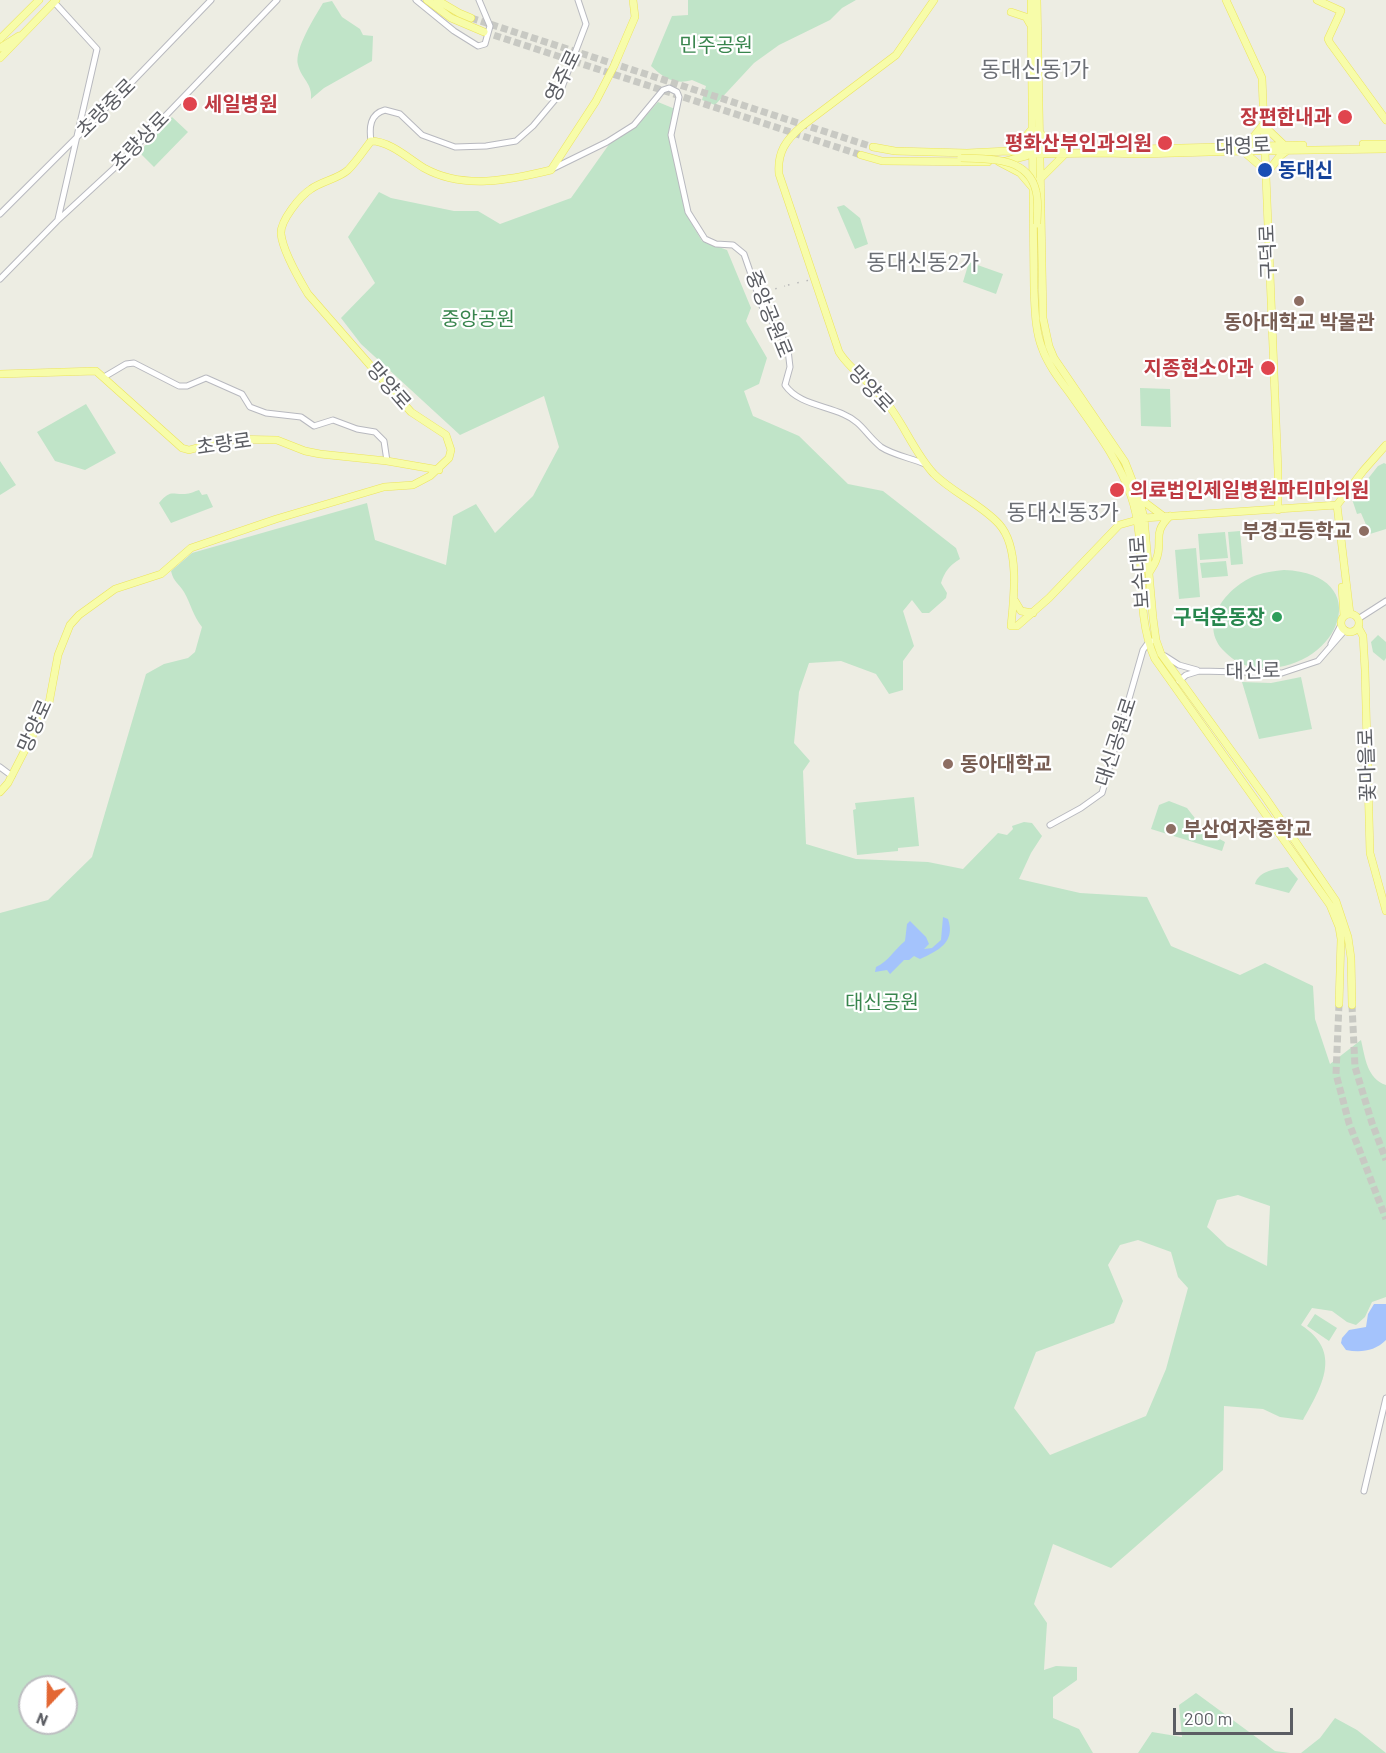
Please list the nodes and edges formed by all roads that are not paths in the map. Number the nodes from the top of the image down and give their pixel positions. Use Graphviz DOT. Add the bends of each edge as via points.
graph roads {
  1 [pos="39,0"];
  2 [pos="211,0"];
  3 [pos="277,0"];
  4 [pos="416,0"];
  5 [pos="427,0"];
  6 [pos="438,0"];
  7 [pos="479,0"];
  8 [pos="578,0"];
  9 [pos="633,0"];
  10 [pos="934,0"];
  11 [pos="1031,0"];
  12 [pos="1037,0"];
  13 [pos="1226,0"];
  14 [pos="1317,0"];
  15 [pos="55,1"];
  16 [pos="471,18"];
  17 [pos="1031,24"];
  18 [pos="484,32"];
  19 [pos="24,34"];
  20 [pos="0,39"];
  21 [pos="0,48"];
  22 [pos="0,58"];
  23 [pos="1386,120"];
  24 [pos="1263,126"];
  25 [pos="1035,130"];
  26 [pos="76,139"];
  27 [pos="371,141"];
  28 [pos="1386,144"];
  29 [pos="873,147"];
  30 [pos="1286,147"];
  31 [pos="1244,148"];
  32 [pos="1264,148"];
  33 [pos="1386,149"];
  34 [pos="1008,151"];
  35 [pos="895,152"];
  36 [pos="1035,154"];
  37 [pos="1065,154"];
  38 [pos="861,155"];
  39 [pos="999,162"];
  40 [pos="551,170"];
  41 [pos="1265,172"];
  42 [pos="1040,179"];
  43 [pos="1033,188"];
  44 [pos="0,214"];
  45 [pos="57,221"];
  46 [pos="0,279"];
  47 [pos="1043,318"];
  48 [pos="0,374"];
  49 [pos="104,376"];
  50 [pos="1106,439"];
  51 [pos="1386,445"];
  52 [pos="387,461"];
  53 [pos="926,464"];
  54 [pos="439,470"];
  55 [pos="1278,484"];
  56 [pos="1139,498"];
  57 [pos="1337,505"];
  58 [pos="1278,510"];
  59 [pos="1264,511"];
  60 [pos="1167,516"];
  61 [pos="1140,518"];
  62 [pos="1149,573"];
  63 [pos="1014,596"];
  64 [pos="1386,601"];
  65 [pos="1033,613"];
  66 [pos="1347,615"];
  67 [pos="1351,626"];
  68 [pos="1156,640"];
  69 [pos="1148,643"];
  70 [pos="1161,654"];
  71 [pos="1199,671"];
  72 [pos="1180,680"];
  73 [pos="1173,685"];
  74 [pos="0,767"];
  75 [pos="12,776"];
  76 [pos="0,792"];
  77 [pos="1050,825"];
  78 [pos="1386,911"];
  79 [pos="1339,1004"];
  80 [pos="1352,1005"];
  81 [pos="1386,1398"];
  82 [pos="1364,1491"];
  1 -- 20 [label="main road"];
  2 -- 26 [label="street, 초량중로"];
  3 -- 45 [label="street, 초량상로" via="122,161"];
  4 -- 7 [label="street" via="474,45 483,46 490,26"];
  5 -- 18 [label="main road" via="451,18"];
  6 -- 16 [label="main road"];
  8 -- 27 [label="street, 영주로" via="586,24 559,95 516,141 455,147 422,135 400,114 386,110 370,123"];
  9 -- 40 [label="main road" via="635,17 615,66"];
  10 -- 53 [label="main road, 망양로" via="896,56 788,138 778,162 839,352 883,398"];
  11 -- 17 [label="main road, 보수대로"];
  11 -- 17 [label="main road" via="1011,12 1026,17"];
  12 -- 25 [label="main road, 보수대로"];
  13 -- 24 [label="main road, 구덕로" via="1262,78"];
  14 -- 23 [label="main road" via="1341,11 1329,43"];
  15 -- 19 [label="main road"];
  15 -- 26 [label="street" via="97,49"];
  17 -- 25 [label="main road, 보수대로"];
  19 -- 21 [label="main road"];
  19 -- 22 [label="main road"];
  24 -- 30 [label="main road"];
  24 -- 31 [label="main road"];
  24 -- 32 [label="main road, 구덕로"];
  25 -- 34 [label="main road"];
  25 -- 36 [label="main road, 보수대로"];
  25 -- 37 [label="main road"];
  26 -- 44 [label="street, 초량중로"];
  26 -- 45 [label="street"];
  27 -- 40 [label="main road" via="379,141 427,170 465,182"];
  27 -- 54 [label="main road, 망양로" via="347,171 310,189 297,201 281,233 308,294 411,412 446,435 451,453"];
  28 -- 30 [label="main road, 대영로"];
  29 -- 35 [label="main road, 대영로"];
  30 -- 32 [label="main road, 대영로"];
  30 -- 33 [label="main road, 대영로"];
  30 -- 41 [label="main road"];
  31 -- 32 [label="main road, 대영로"];
  31 -- 37 [label="main road, 대영로"];
  31 -- 41 [label="main road"];
  32 -- 41 [label="main road, 구덕로"];
  34 -- 35 [label="main road, 대영로"];
  34 -- 36 [label="main road, 대영로"];
  35 -- 47 [label="main road, bridge" via="1003,160 1022,169 1035,187 1038,304"];
  36 -- 37 [label="main road, 대영로"];
  36 -- 39 [label="main road, 대영로"];
  36 -- 42 [label="main road, 보수대로"];
  36 -- 43 [label="main road, 보수대로"];
  37 -- 42 [label="main road"];
  38 -- 39 [label="main road, 대영로" via="882,160"];
  39 -- 43 [label="main road" via="1020,173"];
  40 -- 53 [label="street, 중앙공원로" via="634,125 663,90 677,92 680,97 671,135 688,212 705,239 733,246 744,254 763,309 788,350 788,390 856,420 886,450"];
  41 -- 55 [label="main road, 구덕로"];
  42 -- 47 [label="main road, 보수대로"];
  43 -- 50 [label="main road, 보수대로" via="1035,312 1041,346 1058,377"];
  45 -- 46 [label="street, 초량상로"];
  47 -- 50 [label="main road, 보수대로" via="1054,357"];
  48 -- 49 [label="main road" via="96,371"];
  49 -- 52 [label="main road, 초량로" via="182,448 264,439 320,454"];
  49 -- 52 [label="street" via="134,363 179,386 206,378 242,394 250,407 266,413 301,417 314,426 333,420 375,432 384,441"];
  50 -- 56 [label="main road, 보수대로" via="1125,462"];
  50 -- 61 [label="main road, 보수대로"];
  51 -- 57 [label="main road"];
  52 -- 54 [label="main road, 초량로"];
  53 -- 63 [label="main road, 망양로" via="1000,525 1012,557"];
  54 -- 75 [label="main road, 망양로" via="413,484 384,487 191,548 161,574 115,589 96,602 70,625 58,655 48,703"];
  55 -- 58 [label="main road, 구덕로"];
  55 -- 59 [label="main road" via="1273,502"];
  56 -- 60 [label="main road"];
  56 -- 61 [label="main road, 보수대로"];
  57 -- 58 [label="main road, 망양로"];
  57 -- 66 [label="main road"];
  58 -- 59 [label="main road, 망양로"];
  59 -- 60 [label="main road, 망양로"];
  60 -- 61 [label="main road, 망양로"];
  60 -- 62 [label="main road" via="1158,535 1157,559"];
  61 -- 62 [label="main road, 보수대로"];
  61 -- 65 [label="main road, 망양로" via="1119,525"];
  61 -- 69 [label="main road, 보수대로"];
  62 -- 68 [label="main road, 보수대로"];
  63 -- 65 [label="main road" via="1019,610"];
  63 -- 65 [label="main road, 망양로" via="1011,626 1017,626"];
  64 -- 67 [label="street, 대신로"];
  66 -- 67 [label="main road"];
  66 -- 67 [label="main road" via="1353,614"];
  67 -- 71 [label="street, 대신로" via="1318,662 1282,673"];
  67 -- 78 [label="main road, 꽃마을로" via="1363,653 1370,853"];
  68 -- 69 [label="street"];
  68 -- 70 [label="main road, 보수대로"];
  69 -- 73 [label="main road, 보수대로"];
  69 -- 77 [label="street, 대신공원로" via="1102,793"];
  70 -- 71 [label="street"];
  70 -- 72 [label="main road, 보수대로"];
  71 -- 72 [label="street, 대신로"];
  72 -- 73 [label="street, 대신로"];
  72 -- 80 [label="main road, 보수대로" via="1336,901 1348,937"];
  73 -- 79 [label="main road, 보수대로" via="1330,905 1341,939"];
  74 -- 75 [label="street"];
  75 -- 76 [label="main road, 망양로"];
  81 -- 82 [label="street"];
}
